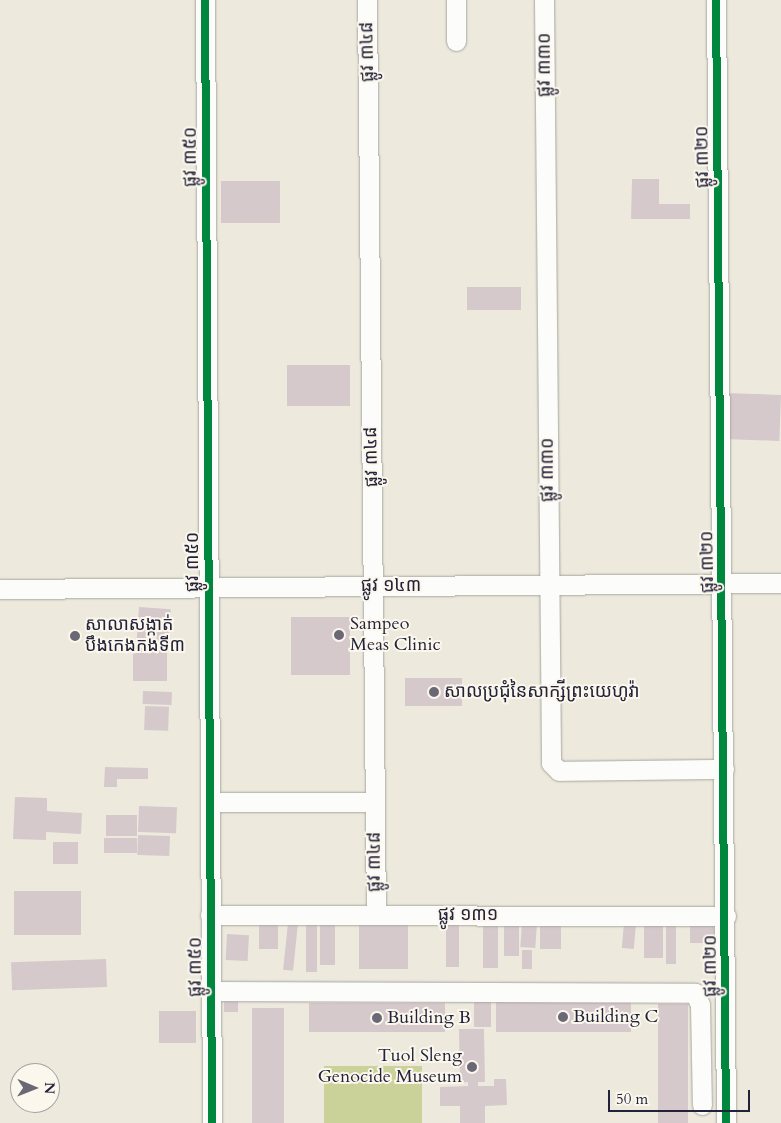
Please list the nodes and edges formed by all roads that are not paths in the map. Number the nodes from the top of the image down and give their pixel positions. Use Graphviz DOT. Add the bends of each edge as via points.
graph roads {
  1 [pos="205,0"];
  2 [pos="367,0"];
  3 [pos="456,0"];
  4 [pos="544,0"];
  5 [pos="716,0"];
  6 [pos="456,41"];
  7 [pos="723,583"];
  8 [pos="781,583"];
  9 [pos="549,585"];
  10 [pos="374,586"];
  11 [pos="208,588"];
  12 [pos="0,589"];
  13 [pos="724,769"];
  14 [pos="210,802"];
  15 [pos="375,802"];
  16 [pos="210,914"];
  17 [pos="376,915"];
  18 [pos="726,916"];
  19 [pos="211,991"];
  20 [pos="702,1105"];
  21 [pos="212,1123"];
  22 [pos="726,1123"];
  1 -- 11 [label="street, ផ្លូវ ៣៥០"];
  2 -- 10 [label="street, ផ្លូវ ៣៤៨"];
  3 -- 6 [label="street"];
  4 -- 9 [label="street, ផ្លូវ ៣៣០"];
  5 -- 7 [label="street, ផ្លូវ ៣២០"];
  7 -- 8 [label="street, ផ្លូវ ១៤៣"];
  7 -- 9 [label="street, ផ្លូវ ១៤៣"];
  7 -- 13 [label="street, ផ្លូវ ៣២០"];
  9 -- 10 [label="street, ផ្លូវ ១៤៣"];
  9 -- 13 [label="street, ផ្លូវ ៣៣០" via="554,768 559,771"];
  10 -- 11 [label="street, ផ្លូវ ១៤៣"];
  10 -- 15 [label="street, ផ្លូវ ៣៤៨"];
  11 -- 12 [label="street, ផ្លូវ ១៤៣"];
  11 -- 14 [label="street, ផ្លូវ ៣៥០"];
  13 -- 18 [label="street, ផ្លូវ ៣២០"];
  14 -- 15 [label="street"];
  14 -- 16 [label="street, ផ្លូវ ៣៥០"];
  15 -- 17 [label="street, ផ្លូវ ៣៤៨"];
  16 -- 17 [label="street, ផ្លូវ ១៣១"];
  16 -- 19 [label="street, ផ្លូវ ៣៥០"];
  17 -- 18 [label="street, ផ្លូវ ១៣១"];
  18 -- 22 [label="street, ផ្លូវ ៣២០"];
  19 -- 20 [label="street" via="695,993 700,1005"];
  19 -- 21 [label="street, ផ្លូវ ៣៥០"];
}
